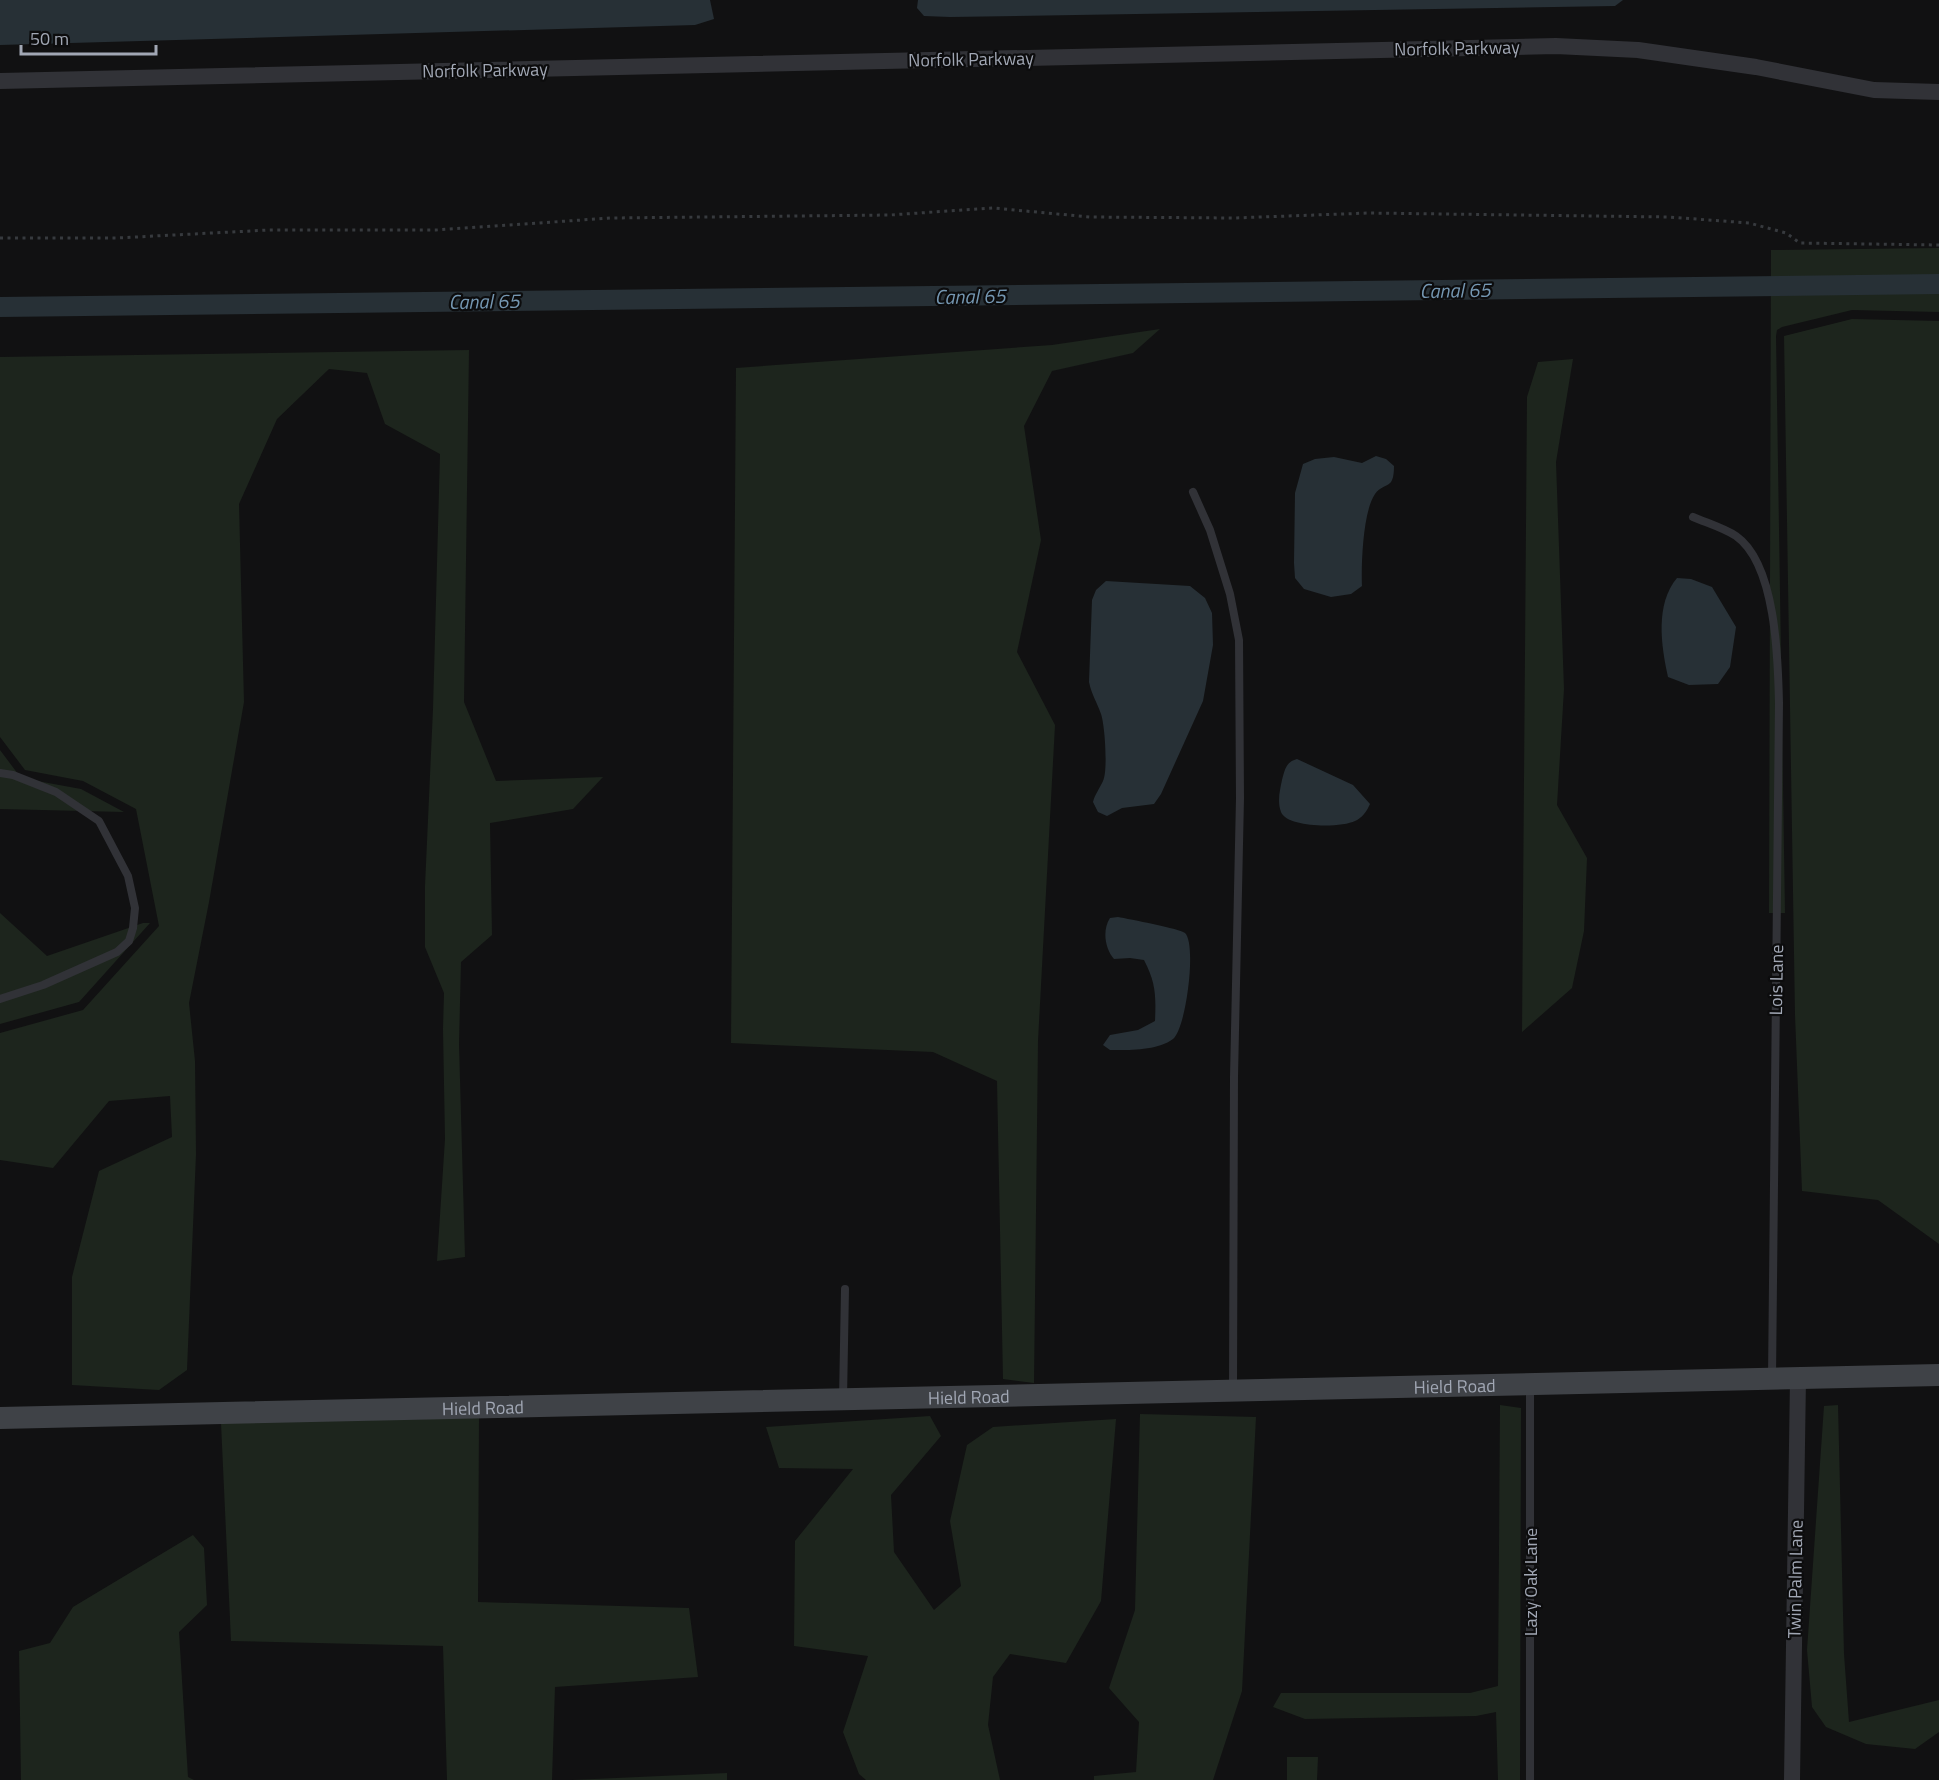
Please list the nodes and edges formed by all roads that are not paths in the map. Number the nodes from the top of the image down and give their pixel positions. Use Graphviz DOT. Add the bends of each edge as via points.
graph roads {
  1 [pos="0,81"];
  2 [pos="1939,92"];
  3 [pos="1193,492"];
  4 [pos="1693,517"];
  5 [pos="0,774"];
  6 [pos="0,999"];
  7 [pos="845,1289"];
  8 [pos="1939,1375"];
  9 [pos="1772,1378"];
  10 [pos="1798,1378"];
  11 [pos="1530,1384"];
  12 [pos="1233,1391"];
  13 [pos="843,1399"];
  14 [pos="0,1418"];
  15 [pos="1530,1780"];
  16 [pos="1792,1780"];
  1 -- 2 [label="street, Norfolk Parkway" via="1556,46 1638,50 1874,90"];
  3 -- 12 [label="lane" via="1210,530 1230,594 1239,640"];
  4 -- 9 [label="lane, Lois Lane" via="1736,537 1755,557 1771,608 1777,651"];
  5 -- 6 [label="lane" via="13,775 56,792 99,821 128,876 135,908 129,941 117,952 43,985"];
  7 -- 13 [label="lane"];
  8 -- 10 [label="street, Hield Road"];
  9 -- 10 [label="street, Hield Road"];
  9 -- 11 [label="street, Hield Road"];
  10 -- 16 [label="street, Twin Palm Lane"];
  11 -- 12 [label="street, Hield Road"];
  11 -- 15 [label="lane, Lazy Oak Lane"];
  12 -- 13 [label="street, Hield Road"];
  13 -- 14 [label="street, Hield Road"];
}
